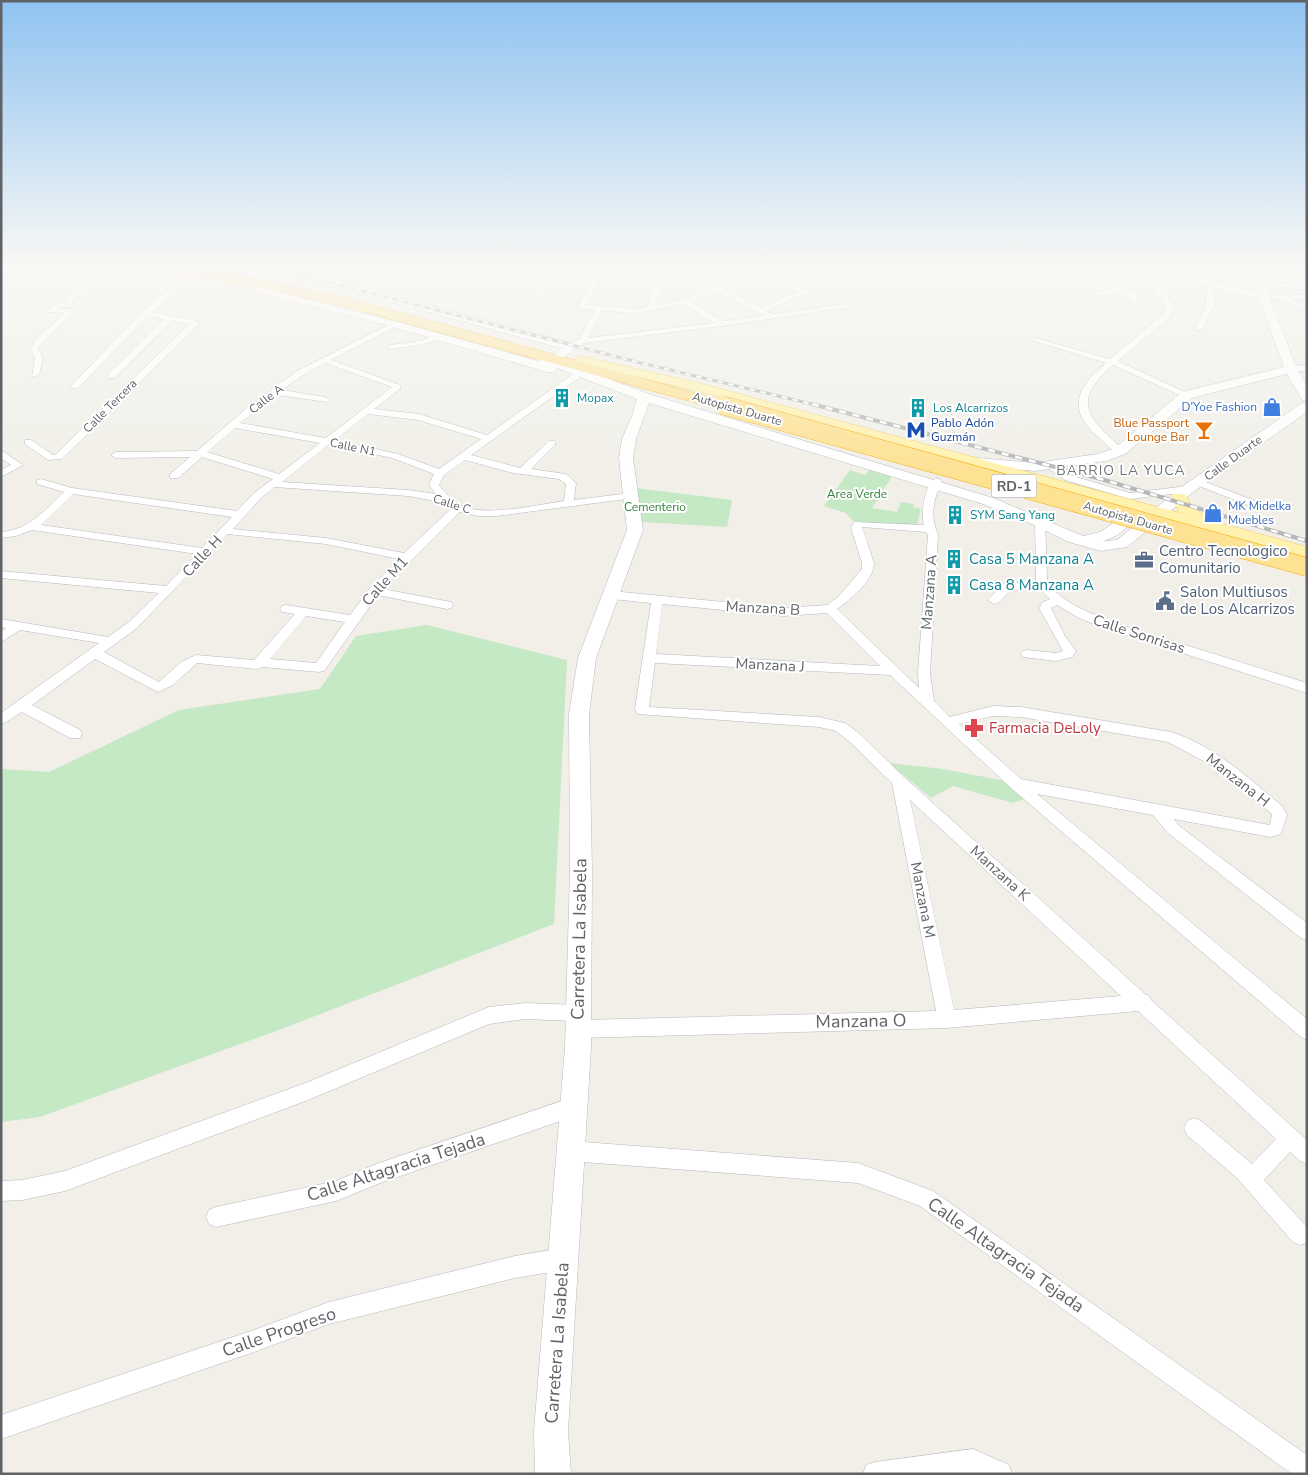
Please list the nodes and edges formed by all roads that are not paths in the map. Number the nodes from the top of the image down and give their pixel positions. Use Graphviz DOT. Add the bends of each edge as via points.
graph roads {
  1 [pos="44,336"];
  2 [pos="124,336"];
  3 [pos="152,336"];
  4 [pos="182,336"];
  5 [pos="371,336"];
  6 [pos="435,336"];
  7 [pos="464,336"];
  8 [pos="508,336"];
  9 [pos="585,336"];
  10 [pos="625,336"];
  11 [pos="1143,336"];
  12 [pos="1279,336"];
  13 [pos="1035,340"];
  14 [pos="582,341"];
  15 [pos="484,345"];
  16 [pos="390,347"];
  17 [pos="518,350"];
  18 [pos="566,350"];
  19 [pos="323,360"];
  20 [pos="1112,362"];
  21 [pos="586,364"];
  22 [pos="1307,368"];
  23 [pos="1292,369"];
  24 [pos="35,375"];
  25 [pos="111,376"];
  26 [pos="576,376"];
  27 [pos="74,387"];
  28 [pos="275,392"];
  29 [pos="1187,395"];
  30 [pos="1307,397"];
  31 [pos="325,400"];
  32 [pos="646,404"];
  33 [pos="670,405"];
  34 [pos="1307,406"];
  35 [pos="368,411"];
  36 [pos="233,426"];
  37 [pos="488,438"];
  38 [pos="327,441"];
  39 [pos="28,442"];
  40 [pos="552,444"];
  41 [pos="1120,451"];
  42 [pos="1,453"];
  43 [pos="202,454"];
  44 [pos="116,455"];
  45 [pos="463,456"];
  46 [pos="970,461"];
  47 [pos="1051,466"];
  48 [pos="524,471"];
  49 [pos="440,473"];
  50 [pos="1,474"];
  51 [pos="174,476"];
  52 [pos="276,481"];
  53 [pos="41,482"];
  54 [pos="936,482"];
  55 [pos="1055,484"];
  56 [pos="1188,489"];
  57 [pos="71,491"];
  58 [pos="630,496"];
  59 [pos="444,499"];
  60 [pos="1132,501"];
  61 [pos="1048,502"];
  62 [pos="569,503"];
  63 [pos="1259,506"];
  64 [pos="458,508"];
  65 [pos="240,515"];
  66 [pos="1040,521"];
  67 [pos="1150,521"];
  68 [pos="1124,523"];
  69 [pos="1208,525"];
  70 [pos="32,527"];
  71 [pos="930,529"];
  72 [pos="225,531"];
  73 [pos="1,535"];
  74 [pos="206,552"];
  75 [pos="1307,553"];
  76 [pos="406,557"];
  77 [pos="1306,568"];
  78 [pos="1,574"];
  79 [pos="1043,585"];
  80 [pos="169,590"];
  81 [pos="374,591"];
  82 [pos="612,595"];
  83 [pos="657,599"];
  84 [pos="994,600"];
  85 [pos="1058,600"];
  86 [pos="447,605"];
  87 [pos="286,609"];
  88 [pos="830,609"];
  89 [pos="303,612"];
  90 [pos="352,619"];
  91 [pos="1,623"];
  92 [pos="17,626"];
  93 [pos="1,638"];
  94 [pos="110,641"];
  95 [pos="93,652"];
  96 [pos="1027,654"];
  97 [pos="648,658"];
  98 [pos="260,662"];
  99 [pos="891,671"];
  100 [pos="1307,688"];
  101 [pos="927,702"];
  102 [pos="21,705"];
  103 [pos="1,720"];
  104 [pos="949,722"];
  105 [pos="75,734"];
  106 [pos="899,781"];
  107 [pos="1016,784"];
  108 [pos="1159,812"];
  109 [pos="1307,932"];
  110 [pos="1143,1002"];
  111 [pos="946,1019"];
  112 [pos="578,1021"];
  113 [pos="1307,1031"];
  114 [pos="574,1107"];
  115 [pos="1194,1128"];
  116 [pos="1289,1138"];
  117 [pos="570,1151"];
  118 [pos="1307,1154"];
  119 [pos="1246,1175"];
  120 [pos="1,1191"];
  121 [pos="216,1217"];
  122 [pos="1300,1235"];
  123 [pos="563,1259"];
  124 [pos="1,1427"];
  125 [pos="1307,1470"];
  126 [pos="553,1474"];
  127 [pos="875,1474"];
  128 [pos="1000,1474"];
  1 -- 24 [label="street" via="34,349 39,357"];
  2 -- 27 [label="street"];
  3 -- 25 [label="street"];
  4 -- 39 [label="street, Calle Tercera" via="59,457 51,458"];
  5 -- 19 [label="street, Calle A"];
  6 -- 15 [label="main road"];
  6 -- 16 [label="street" via="420,343"];
  7 -- 15 [label="highway, RD-1"];
  8 -- 18 [label="highway, RD-1"];
  9 -- 14 [label="street"];
  10 -- 14 [label="street"];
  11 -- 20 [label="street"];
  12 -- 23 [label="main road"];
  13 -- 20 [label="street"];
  14 -- 18 [label="street"];
  15 -- 17 [label="highway, RD-1"];
  15 -- 26 [label="main road"];
  17 -- 21 [label="highway, RD-1"];
  17 -- 32 [label="main road"];
  18 -- 21 [label="highway, RD-1"];
  19 -- 28 [label="street, Calle A"];
  19 -- 35 [label="street, Calle H" via="397,387"];
  20 -- 29 [label="street"];
  20 -- 41 [label="street" via="1093,378 1083,396 1084,410 1096,430"];
  21 -- 46 [label="main road" via="702,388"];
  21 -- 61 [label="main road" via="686,398"];
  21 -- 77 [label="highway, Autopista Duarte / RD-1, bridge"];
  22 -- 23 [label="street"];
  23 -- 29 [label="main road"];
  23 -- 30 [label="main road"];
  26 -- 32 [label="main road"];
  26 -- 37 [label="street"];
  28 -- 31 [label="street"];
  28 -- 36 [label="street, Calle A"];
  29 -- 41 [label="main road"];
  32 -- 33 [label="main road"];
  32 -- 33 [label="main road" via="654,407"];
  32 -- 54 [label="main road"];
  32 -- 58 [label="main road, Carretera La Isabela" via="628,439 626,458"];
  33 -- 54 [label="main road"];
  34 -- 56 [label="main road, Calle Duarte"];
  35 -- 37 [label="street" via="419,417"];
  35 -- 38 [label="street, Calle H"];
  36 -- 38 [label="street, Calle N1"];
  36 -- 43 [label="street, Calle A"];
  37 -- 45 [label="street"];
  38 -- 49 [label="street, Calle N1" via="395,456"];
  38 -- 52 [label="street, Calle H"];
  40 -- 48 [label="street"];
  41 -- 47 [label="main road" via="1101,458"];
  42 -- 50 [label="street" via="18,464"];
  43 -- 44 [label="street, Calle C"];
  43 -- 51 [label="street, Calle A"];
  43 -- 52 [label="street, Calle C" via="240,464"];
  45 -- 48 [label="street"];
  45 -- 49 [label="street"];
  46 -- 47 [label="main road"];
  46 -- 55 [label="main road"];
  47 -- 60 [label="street" via="1069,478"];
  48 -- 62 [label="street" via="568,478 572,482"];
  49 -- 59 [label="street" via="434,485"];
  52 -- 59 [label="street, Calle C"];
  52 -- 65 [label="street, Calle H"];
  53 -- 57 [label="street"];
  54 -- 66 [label="main road"];
  54 -- 71 [label="street, Manzana A" via="928,505"];
  55 -- 60 [label="main road"];
  55 -- 61 [label="main road" via="1064,489 1057,502"];
  56 -- 60 [label="street"];
  56 -- 63 [label="street"];
  56 -- 67 [label="main road, Calle Duarte"];
  56 -- 69 [label="main road" via="1187,511"];
  57 -- 65 [label="street"];
  57 -- 70 [label="street"];
  58 -- 62 [label="street, Calle C"];
  58 -- 82 [label="main road, Carretera La Isabela" via="635,530"];
  59 -- 64 [label="street, Calle C"];
  60 -- 67 [label="main road" via="1142,519"];
  60 -- 68 [label="main road"];
  61 -- 68 [label="main road"];
  62 -- 64 [label="street, Calle C" via="496,514"];
  64 -- 76 [label="street, Calle M1"];
  65 -- 72 [label="street, Calle H"];
  66 -- 67 [label="main road, Calle Duarte" via="1075,540 1101,546 1121,544"];
  66 -- 68 [label="main road" via="1092,538 1112,534"];
  66 -- 79 [label="street"];
  67 -- 68 [label="main road"];
  67 -- 69 [label="main road"];
  67 -- 77 [label="main road" via="1166,535"];
  69 -- 75 [label="main road"];
  70 -- 73 [label="street" via="13,535"];
  70 -- 74 [label="street"];
  71 -- 88 [label="street" via="858,524 856,528 868,568 842,600"];
  71 -- 101 [label="street, Manzana A" via="933,535 924,673"];
  72 -- 74 [label="street, Calle H"];
  72 -- 76 [label="street" via="326,541"];
  74 -- 80 [label="street, Calle H"];
  75 -- 77 [label="main road" via="1289,552 1283,556 1286,563"];
  76 -- 81 [label="street, Calle M1"];
  78 -- 80 [label="street"];
  79 -- 84 [label="street" via="1008,586"];
  79 -- 85 [label="street, Calle Sonrisas"];
  80 -- 94 [label="street, Calle H" via="133,625"];
  81 -- 86 [label="street"];
  81 -- 90 [label="street, Calle M1"];
  82 -- 83 [label="street, Manzana B"];
  82 -- 112 [label="main road, Carretera La Isabela" via="587,658 579,714 581,870"];
  83 -- 88 [label="street, Manzana B" via="784,612"];
  83 -- 97 [label="street"];
  85 -- 96 [label="street" via="1045,608 1070,651 1056,657"];
  85 -- 100 [label="street, Calle Sonrisas" via="1108,625"];
  87 -- 89 [label="street"];
  88 -- 99 [label="street"];
  89 -- 90 [label="street"];
  89 -- 98 [label="street"];
  90 -- 98 [label="street, Calle M1" via="323,664 315,669"];
  91 -- 92 [label="street"];
  92 -- 93 [label="street"];
  92 -- 94 [label="street"];
  94 -- 95 [label="street, Calle H"];
  95 -- 98 [label="street" via="158,687 196,659 248,665"];
  95 -- 102 [label="street, Calle H"];
  97 -- 99 [label="street, Manzana J"];
  97 -- 106 [label="street, Manzana K" via="642,710 819,722 840,727"];
  99 -- 101 [label="street"];
  101 -- 104 [label="street"];
  102 -- 103 [label="street, Calle H"];
  102 -- 105 [label="street"];
  104 -- 107 [label="street"];
  104 -- 108 [label="street, Manzana H" via="992,711 1021,712 1171,737 1216,760 1280,815 1278,827 1270,831"];
  106 -- 110 [label="street, Manzana K"];
  106 -- 111 [label="street, Manzana M"];
  107 -- 108 [label="street, Manzana H"];
  107 -- 113 [label="street"];
  108 -- 109 [label="street" via="1173,829"];
  110 -- 111 [label="street, Manzana O"];
  110 -- 116 [label="street, Manzana K"];
  111 -- 112 [label="street, Manzana O"];
  112 -- 114 [label="main road, Carretera La Isabela"];
  112 -- 120 [label="street, Manzana O" via="525,1011 489,1016 308,1090 65,1181"];
  114 -- 117 [label="main road, Carretera La Isabela"];
  114 -- 121 [label="street, Calle Altagracia Tejada" via="379,1173 336,1191"];
  115 -- 119 [label="street"];
  116 -- 118 [label="street, Manzana K"];
  116 -- 119 [label="street" via="1267,1164 1253,1176"];
  117 -- 123 [label="main road, Carretera La Isabela"];
  117 -- 125 [label="street, Calle Altagracia Tejada" via="858,1173 926,1198"];
  119 -- 122 [label="street"];
  123 -- 124 [label="street, Calle Progreso" via="515,1267 329,1312 254,1341"];
  123 -- 126 [label="main road, Carretera La Isabela" via="551,1431"];
  127 -- 128 [label="street" via="973,1461"];
}
